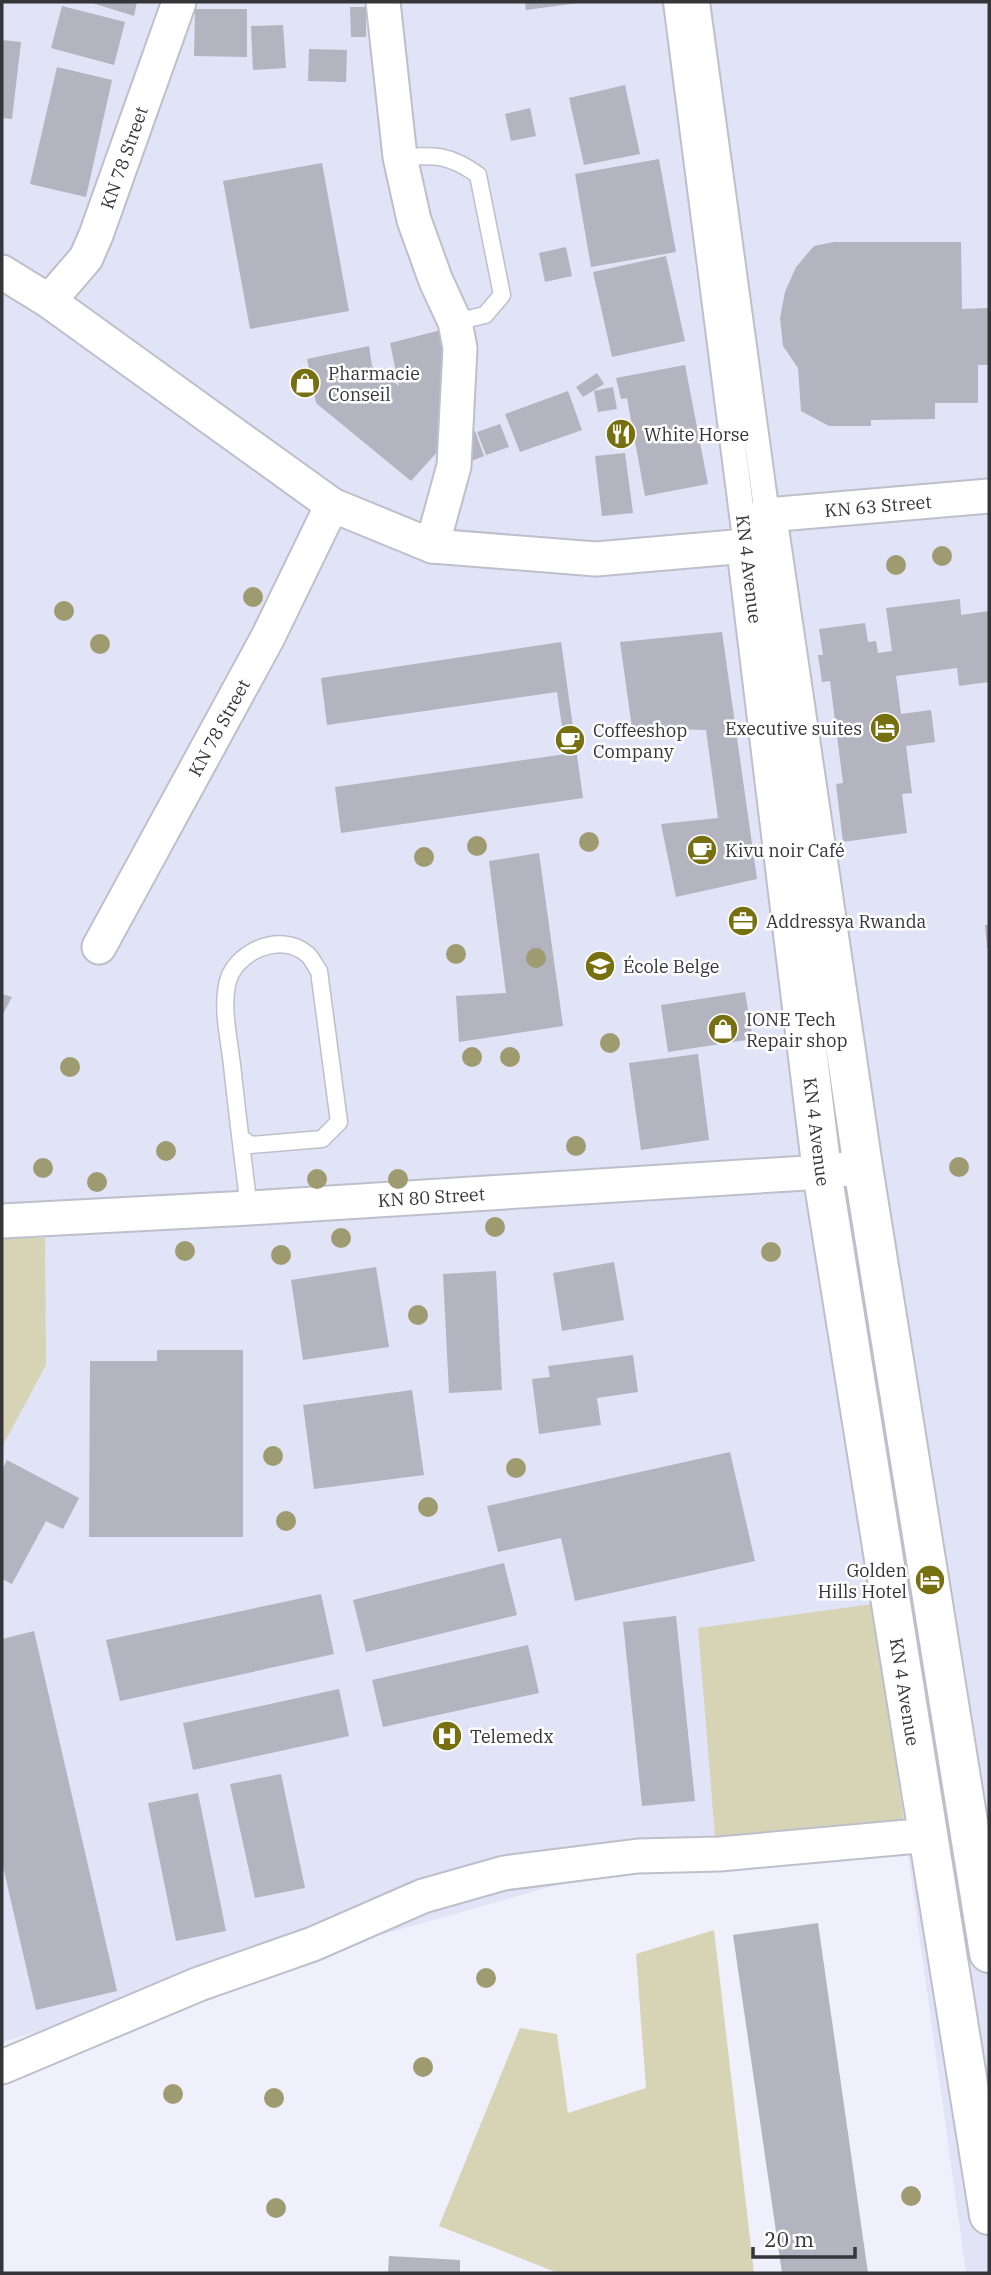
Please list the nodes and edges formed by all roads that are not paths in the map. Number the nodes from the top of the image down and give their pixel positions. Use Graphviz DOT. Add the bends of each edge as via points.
graph roads {
  1 [pos="179,2"];
  2 [pos="383,2"];
  3 [pos="677,2"];
  4 [pos="697,2"];
  5 [pos="400,157"];
  6 [pos="2,272"];
  7 [pos="48,301"];
  8 [pos="455,322"];
  9 [pos="989,496"];
  10 [pos="332,505"];
  11 [pos="756,530"];
  12 [pos="432,546"];
  13 [pos="99,947"];
  14 [pos="241,1138"];
  15 [pos="863,1167"];
  16 [pos="822,1172"];
  17 [pos="248,1208"];
  18 [pos="2,1221"];
  19 [pos="929,1835"];
  20 [pos="989,1954"];
  21 [pos="2,2067"];
  22 [pos="985,2152"];
  23 [pos="989,2215"];
  1 -- 7 [label="street, KN 78 Street" via="86,258"];
  2 -- 5 [label="street"];
  3 -- 11 [label="street, KN 4 Avenue"];
  4 -- 11 [label="street"];
  5 -- 8 [label="street" via="414,220"];
  5 -- 8 [label="lane" via="439,155 478,175 502,295 485,315"];
  6 -- 7 [label="street"];
  7 -- 10 [label="street"];
  8 -- 12 [label="street" via="460,348 454,466"];
  9 -- 11 [label="street, KN 63 Street"];
  10 -- 12 [label="street"];
  10 -- 13 [label="street, KN 78 Street" via="268,637"];
  11 -- 12 [label="street" via="596,559"];
  11 -- 15 [label="street, KN 4 Avenue"];
  11 -- 16 [label="street, KN 4 Avenue"];
  14 -- 14 [label="lane" via="226,1018 227,985 235,963 250,951 274,945 292,947 307,954 319,971 339,1122 322,1139 251,1145"];
  14 -- 17 [label="lane"];
  15 -- 16 [label="street, KN 80 Street"];
  15 -- 20 [label="street, KN 4 Avenue"];
  16 -- 17 [label="street, KN 80 Street"];
  16 -- 19 [label="street, KN 4 Avenue"];
  17 -- 18 [label="street, KN 80 Street"];
  19 -- 21 [label="street" via="720,1854 638,1856 504,1873 423,1896"];
  19 -- 22 [label="street, KN 4 Avenue"];
  22 -- 23 [label="street, KN 4 Avenue"];
}
